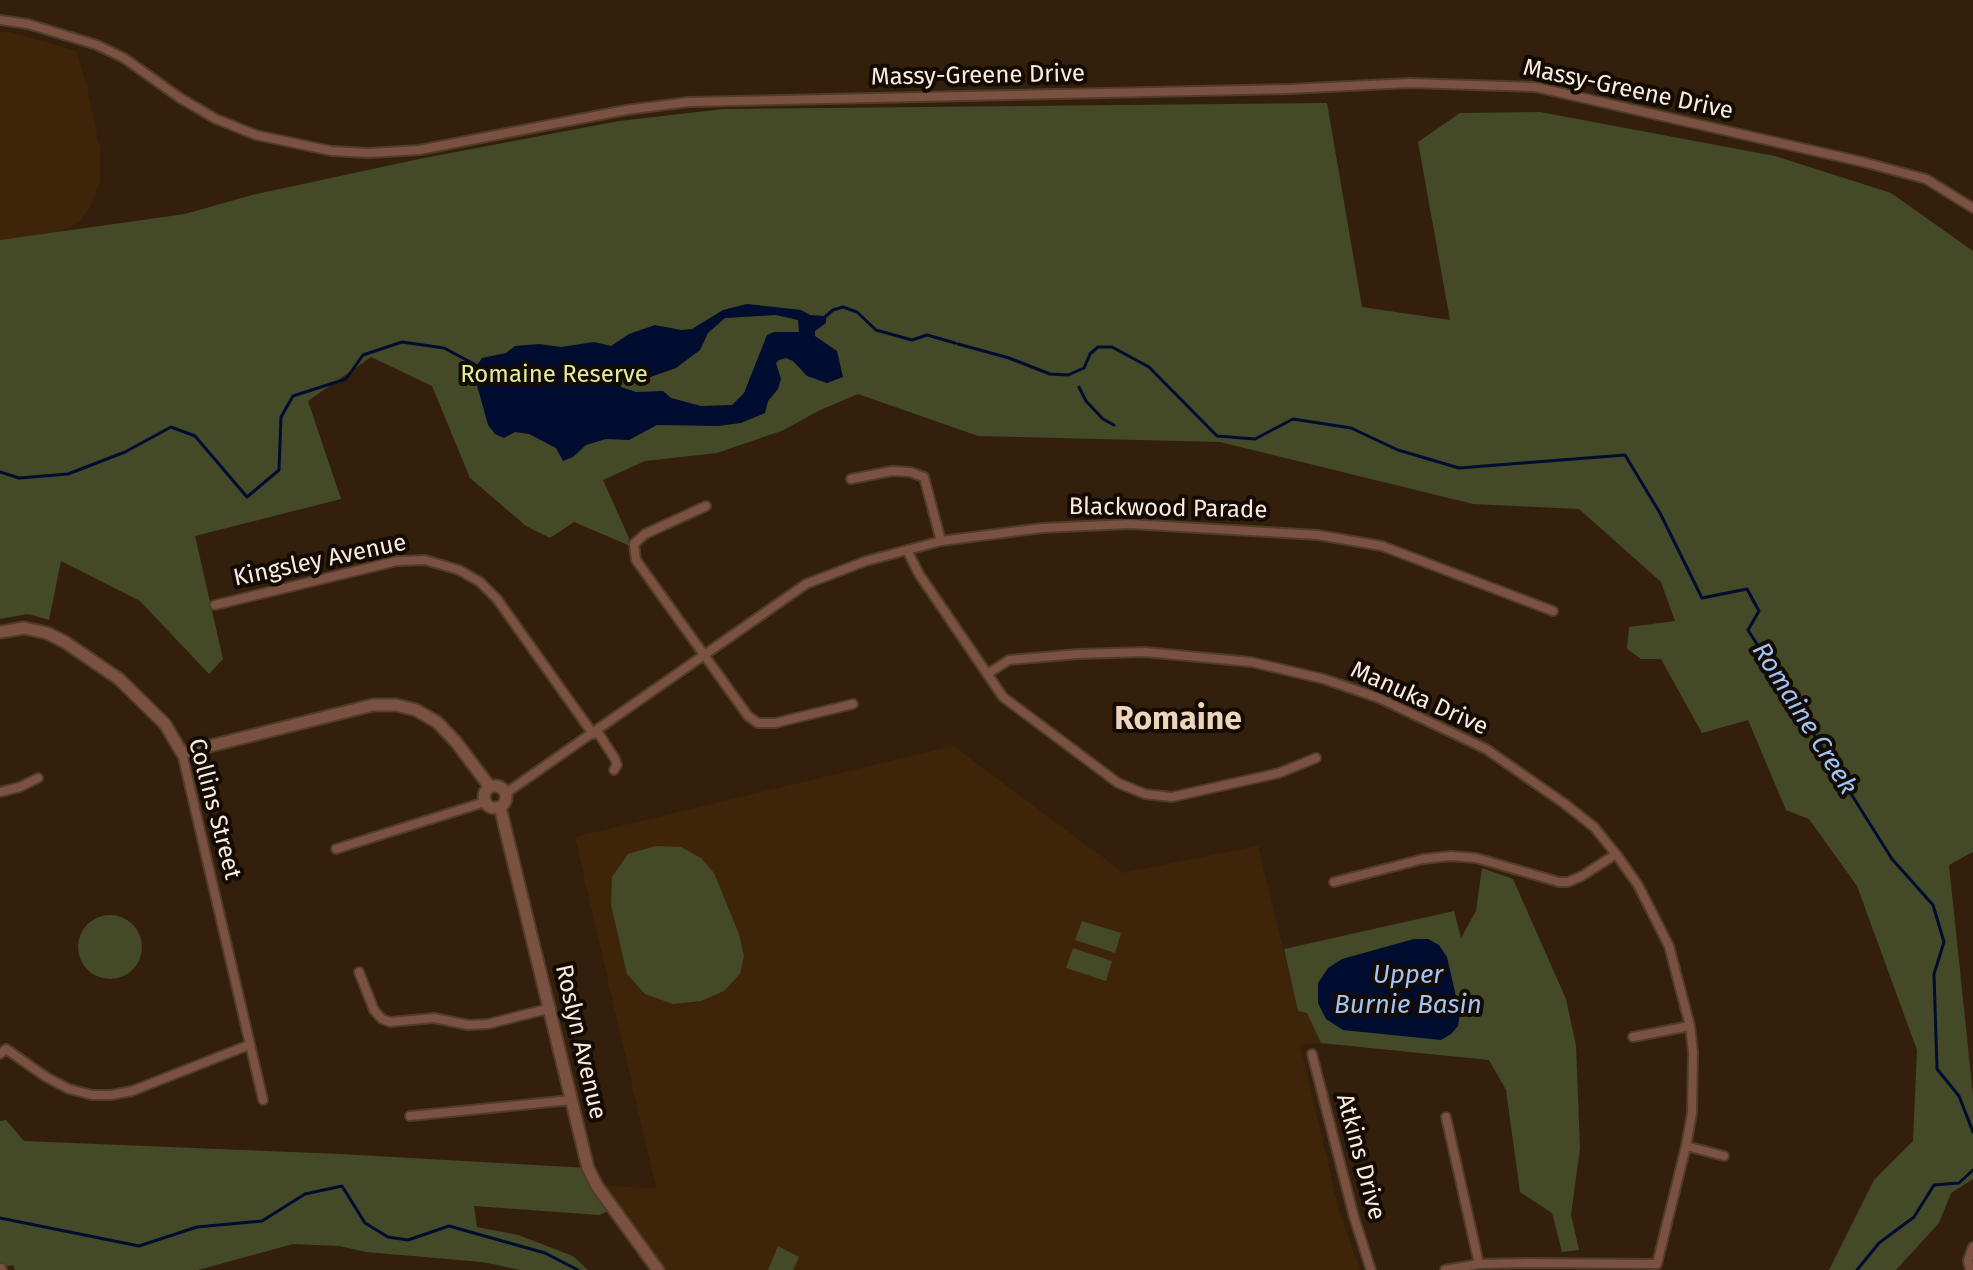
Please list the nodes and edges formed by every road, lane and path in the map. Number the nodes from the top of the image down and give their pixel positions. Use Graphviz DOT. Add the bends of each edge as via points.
graph roads {
  1 [pos="0,20"];
  2 [pos="1973,208"];
  3 [pos="851,479"];
  4 [pos="706,506"];
  5 [pos="941,541"];
  6 [pos="907,550"];
  7 [pos="215,605"];
  8 [pos="1553,611"];
  9 [pos="0,632"];
  10 [pos="703,654"];
  11 [pos="987,674"];
  12 [pos="853,704"];
  13 [pos="595,733"];
  14 [pos="182,753"];
  15 [pos="1316,758"];
  16 [pos="614,770"];
  17 [pos="38,778"];
  18 [pos="490,787"];
  19 [pos="0,792"];
  20 [pos="506,793"];
  21 [pos="485,802"];
  22 [pos="500,807"];
  23 [pos="336,849"];
  24 [pos="1616,854"];
  25 [pos="1334,882"];
  26 [pos="359,972"];
  27 [pos="551,1008"];
  28 [pos="1690,1026"];
  29 [pos="1633,1037"];
  30 [pos="249,1045"];
  31 [pos="2,1048"];
  32 [pos="1312,1054"];
  33 [pos="263,1100"];
  34 [pos="571,1100"];
  35 [pos="410,1116"];
  36 [pos="1446,1117"];
  37 [pos="1686,1146"];
  38 [pos="1724,1156"];
  39 [pos="1973,1247"];
  40 [pos="1479,1264"];
  41 [pos="1657,1267"];
  42 [pos="658,1270"];
  43 [pos="1371,1270"];
  44 [pos="1445,1270"];
  45 [pos="1970,1270"];
  1 -- 2 [label="street, Massy-Greene Drive" via="97,45 216,119 256,135 332,151 419,150 688,102 1489,85 1535,87 1863,162 1926,179"];
  3 -- 5 [label="street" via="892,471 924,477"];
  4 -- 10 [label="street" via="634,544 636,560"];
  5 -- 6 [label="street, Blackwood Parade"];
  5 -- 8 [label="street, Blackwood Parade" via="1115,524 1318,535 1382,546"];
  6 -- 10 [label="street, Blackwood Parade" via="806,584"];
  6 -- 11 [label="street"];
  7 -- 13 [label="street, Kingsley Avenue" via="397,561 425,560 459,570 497,599"];
  9 -- 14 [label="street, Collins Street" via="24,628 65,642 119,679 165,724"];
  10 -- 12 [label="street" via="758,723"];
  10 -- 13 [label="street, Blackwood Parade"];
  11 -- 15 [label="street" via="1003,697 1030,719 1118,783 1145,794 1172,797 1239,783"];
  11 -- 24 [label="street, Manuka Drive" via="1009,660 1145,652 1251,662 1324,679 1379,698 1486,749 1594,827"];
  13 -- 16 [label="street, Kingsley Avenue" via="615,759"];
  13 -- 20 [label="street, Blackwood Parade"];
  14 -- 18 [label="street" via="373,705 396,705 437,722"];
  14 -- 30 [label="street, Collins Street"];
  17 -- 19 [label="street"];
  18 -- 20 [label="street"];
  18 -- 21 [label="street"];
  20 -- 22 [label="street"];
  21 -- 22 [label="street"];
  21 -- 23 [label="street"];
  22 -- 27 [label="street, Roslyn Avenue"];
  24 -- 25 [label="street" via="1568,882 1451,856"];
  24 -- 28 [label="street, Manuka Drive" via="1669,946"];
  26 -- 27 [label="street" via="374,1010 390,1022 434,1018 488,1024"];
  27 -- 34 [label="street, Roslyn Avenue"];
  28 -- 29 [label="street"];
  28 -- 37 [label="street, Manuka Drive" via="1694,1076"];
  30 -- 31 [label="street" via="111,1095 69,1089"];
  30 -- 33 [label="street, Collins Street"];
  32 -- 43 [label="street, Atkins Drive"];
  34 -- 35 [label="street"];
  34 -- 42 [label="street, Roslyn Avenue" via="597,1186"];
  36 -- 40 [label="street"];
  37 -- 38 [label="street"];
  37 -- 41 [label="street, Manuka Drive"];
  39 -- 45 [label="street"];
  40 -- 41 [label="street, Manuka Drive"];
  40 -- 44 [label="street, Manuka Drive"];
}
